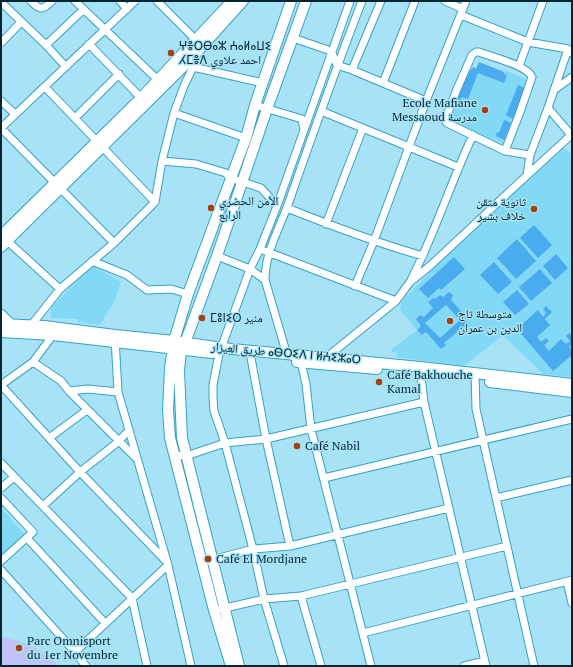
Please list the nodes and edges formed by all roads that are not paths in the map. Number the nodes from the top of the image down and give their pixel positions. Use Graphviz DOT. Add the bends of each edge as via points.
graph roads {
  1 [pos="31,1"];
  2 [pos="52,1"];
  3 [pos="75,1"];
  4 [pos="120,1"];
  5 [pos="135,1"];
  6 [pos="157,1"];
  7 [pos="232,1"];
  8 [pos="243,1"];
  9 [pos="291,1"];
  10 [pos="306,1"];
  11 [pos="350,1"];
  12 [pos="362,1"];
  13 [pos="381,1"];
  14 [pos="415,1"];
  15 [pos="444,1"];
  16 [pos="466,1"];
  17 [pos="543,1"];
  18 [pos="1,2"];
  19 [pos="127,9"];
  20 [pos="83,10"];
  21 [pos="462,12"];
  22 [pos="21,22"];
  23 [pos="105,30"];
  24 [pos="294,38"];
  25 [pos="528,42"];
  26 [pos="1,43"];
  27 [pos="199,43"];
  28 [pos="89,44"];
  29 [pos="46,45"];
  30 [pos="570,51"];
  31 [pos="331,52"];
  32 [pos="190,65"];
  33 [pos="338,65"];
  34 [pos="519,66"];
  35 [pos="66,67"];
  36 [pos="352,70"];
  37 [pos="119,74"];
  38 [pos="572,76"];
  39 [pos="158,80"];
  40 [pos="263,83"];
  41 [pos="383,83"];
  42 [pos="45,88"];
  43 [pos="554,90"];
  44 [pos="141,98"];
  45 [pos="426,100"];
  46 [pos="1,101"];
  47 [pos="255,105"];
  48 [pos="548,108"];
  49 [pos="267,109"];
  50 [pos="321,111"];
  51 [pos="174,113"];
  52 [pos="15,114"];
  53 [pos="75,118"];
  54 [pos="1,128"];
  55 [pos="363,128"];
  56 [pos="304,132"];
  57 [pos="313,134"];
  58 [pos="473,135"];
  59 [pos="572,136"];
  60 [pos="246,138"];
  61 [pos="99,144"];
  62 [pos="409,147"];
  63 [pos="505,152"];
  64 [pos="530,155"];
  65 [pos="162,161"];
  66 [pos="458,167"];
  67 [pos="526,175"];
  68 [pos="230,178"];
  69 [pos="242,181"];
  70 [pos="57,186"];
  71 [pos="156,202"];
  72 [pos="277,206"];
  73 [pos="287,208"];
  74 [pos="326,224"];
  75 [pos="2,239"];
  76 [pos="374,241"];
  77 [pos="114,243"];
  78 [pos="260,249"];
  79 [pos="268,252"];
  80 [pos="217,256"];
  81 [pos="423,256"];
  82 [pos="92,261"];
  83 [pos="250,269"];
  84 [pos="266,280"];
  85 [pos="410,282"];
  86 [pos="355,286"];
  87 [pos="60,289"];
  88 [pos="188,294"];
  89 [pos="396,301"];
  90 [pos="1,313"];
  91 [pos="1,324"];
  92 [pos="15,325"];
  93 [pos="29,329"];
  94 [pos="1,332"];
  95 [pos="53,335"];
  96 [pos="115,339"];
  97 [pos="178,345"];
  98 [pos="220,351"];
  99 [pos="287,354"];
  100 [pos="252,358"];
  101 [pos="326,361"];
  102 [pos="33,362"];
  103 [pos="302,362"];
  104 [pos="421,370"];
  105 [pos="475,377"];
  106 [pos="572,384"];
  107 [pos="1,385"];
  108 [pos="69,391"];
  109 [pos="118,392"];
  110 [pos="572,392"];
  111 [pos="424,402"];
  112 [pos="87,410"];
  113 [pos="572,419"];
  114 [pos="311,428"];
  115 [pos="129,430"];
  116 [pos="49,438"];
  117 [pos="266,439"];
  118 [pos="483,440"];
  119 [pos="118,442"];
  120 [pos="225,443"];
  121 [pos="436,451"];
  122 [pos="174,456"];
  123 [pos="186,456"];
  124 [pos="137,459"];
  125 [pos="1,463"];
  126 [pos="80,472"];
  127 [pos="14,477"];
  128 [pos="324,478"];
  129 [pos="572,480"];
  130 [pos="1,488"];
  131 [pos="1,498"];
  132 [pos="496,498"];
  133 [pos="43,506"];
  134 [pos="449,508"];
  135 [pos="338,535"];
  136 [pos="28,538"];
  137 [pos="290,546"];
  138 [pos="507,546"];
  139 [pos="253,549"];
  140 [pos="460,557"];
  141 [pos="1,561"];
  142 [pos="207,561"];
  143 [pos="167,564"];
  144 [pos="1,570"];
  145 [pos="569,581"];
  146 [pos="350,584"];
  147 [pos="518,594"];
  148 [pos="300,596"];
  149 [pos="132,598"];
  150 [pos="264,599"];
  151 [pos="572,603"];
  152 [pos="472,606"];
  153 [pos="219,609"];
  154 [pos="105,622"];
  155 [pos="363,633"];
  156 [pos="75,652"];
  157 [pos="485,663"];
  158 [pos="86,666"];
  159 [pos="147,666"];
  160 [pos="191,666"];
  161 [pos="231,666"];
  162 [pos="239,666"];
  163 [pos="284,666"];
  164 [pos="322,666"];
  165 [pos="371,666"];
  166 [pos="464,666"];
  167 [pos="534,666"];
  1 -- 2 [label="street" via="42,8"];
  3 -- 20 [label="street"];
  4 -- 19 [label="street"];
  5 -- 19 [label="street"];
  6 -- 27 [label="street"];
  7 -- 27 [label="main road"];
  8 -- 27 [label="main road"];
  9 -- 40 [label="main road"];
  10 -- 24 [label="main road"];
  11 -- 31 [label="street"];
  12 -- 33 [label="street"];
  13 -- 36 [label="street"];
  14 -- 41 [label="street"];
  15 -- 21 [label="street"];
  16 -- 21 [label="street"];
  17 -- 25 [label="street"];
  18 -- 22 [label="street"];
  19 -- 23 [label="street"];
  20 -- 23 [label="street"];
  20 -- 29 [label="street"];
  21 -- 25 [label="street"];
  21 -- 45 [label="street"];
  22 -- 26 [label="street"];
  22 -- 29 [label="street"];
  23 -- 28 [label="street"];
  23 -- 39 [label="street"];
  24 -- 31 [label="street"];
  24 -- 49 [label="main road"];
  25 -- 30 [label="street"];
  25 -- 34 [label="street"];
  27 -- 32 [label="main road"];
  27 -- 39 [label="main road"];
  28 -- 35 [label="street"];
  28 -- 37 [label="street"];
  29 -- 35 [label="street"];
  30 -- 43 [label="street"];
  31 -- 33 [label="street"];
  31 -- 56 [label="street"];
  32 -- 40 [label="street"];
  32 -- 51 [label="street"];
  32 -- 61 [label="main road"];
  33 -- 36 [label="street"];
  33 -- 50 [label="street"];
  34 -- 58 [label="street" via="479,52 472,56 445,120"];
  34 -- 63 [label="street" via="530,73 532,79"];
  35 -- 42 [label="street"];
  36 -- 41 [label="street"];
  37 -- 44 [label="street"];
  37 -- 53 [label="street"];
  38 -- 43 [label="street"];
  39 -- 44 [label="main road"];
  40 -- 47 [label="main road"];
  41 -- 45 [label="street"];
  42 -- 52 [label="street"];
  42 -- 53 [label="street"];
  43 -- 48 [label="street"];
  44 -- 61 [label="main road"];
  45 -- 62 [label="street"];
  46 -- 52 [label="street"];
  47 -- 49 [label="street"];
  47 -- 60 [label="main road"];
  48 -- 59 [label="street"];
  48 -- 64 [label="street"];
  49 -- 56 [label="street" via="302,118"];
  49 -- 69 [label="main road"];
  50 -- 55 [label="street"];
  50 -- 57 [label="street"];
  51 -- 60 [label="street"];
  51 -- 65 [label="street"];
  52 -- 54 [label="street"];
  53 -- 61 [label="street"];
  54 -- 70 [label="street"];
  55 -- 62 [label="street"];
  55 -- 74 [label="street"];
  56 -- 57 [label="street"];
  56 -- 72 [label="street"];
  57 -- 73 [label="street"];
  58 -- 63 [label="street"];
  58 -- 66 [label="street"];
  59 -- 67 [label="street"];
  60 -- 68 [label="main road"];
  61 -- 70 [label="main road"];
  61 -- 71 [label="street"];
  62 -- 66 [label="street"];
  62 -- 76 [label="street"];
  63 -- 64 [label="street"];
  64 -- 67 [label="street"];
  65 -- 68 [label="street" via="196,164 226,173"];
  65 -- 71 [label="street"];
  66 -- 81 [label="street"];
  67 -- 85 [label="street"];
  68 -- 69 [label="street"];
  68 -- 88 [label="main road"];
  69 -- 72 [label="street" via="261,188"];
  69 -- 80 [label="main road"];
  70 -- 75 [label="main road"];
  70 -- 77 [label="street"];
  71 -- 77 [label="street"];
  72 -- 78 [label="street"];
  73 -- 74 [label="street"];
  73 -- 79 [label="street"];
  74 -- 76 [label="street"];
  75 -- 87 [label="street"];
  76 -- 81 [label="street"];
  76 -- 86 [label="street"];
  77 -- 82 [label="street"];
  78 -- 79 [label="street"];
  78 -- 83 [label="street"];
  79 -- 84 [label="street"];
  79 -- 86 [label="street"];
  80 -- 83 [label="street"];
  80 -- 97 [label="main road"];
  81 -- 85 [label="street"];
  82 -- 87 [label="street"];
  82 -- 88 [label="street" via="127,275 147,290 171,289"];
  83 -- 84 [label="street"];
  83 -- 98 [label="street"];
  84 -- 99 [label="street"];
  85 -- 89 [label="street"];
  86 -- 89 [label="street"];
  87 -- 93 [label="street"];
  88 -- 97 [label="main road"];
  89 -- 101 [label="street"];
  90 -- 92 [label="street"];
  91 -- 92 [label="main road, طريق العيزار ⴰⴱⵔⵉⴷ ⵏ ⵍⵄⵉⵣⴰⵔ"];
  92 -- 93 [label="main road, طريق العيزار ⴰⴱⵔⵉⴷ ⵏ ⵍⵄⵉⵣⴰⵔ"];
  93 -- 94 [label="main road, طريق العيزار ⴰⴱⵔⵉⴷ ⵏ ⵍⵄⵉⵣⴰⵔ"];
  93 -- 95 [label="main road, طريق العيزار ⴰⴱⵔⵉⴷ ⵏ ⵍⵄⵉⵣⴰⵔ"];
  93 -- 96 [label="main road, طريق العيزار ⴰⴱⵔⵉⴷ ⵏ ⵍⵄⵉⵣⴰⵔ"];
  95 -- 96 [label="main road, طريق العيزار ⴰⴱⵔⵉⴷ ⵏ ⵍⵄⵉⵣⴰⵔ"];
  95 -- 102 [label="street"];
  96 -- 97 [label="main road, طريق العيزار ⴰⴱⵔⵉⴷ ⵏ ⵍⵄⵉⵣⴰⵔ"];
  96 -- 109 [label="street"];
  97 -- 98 [label="main road, طريق العيزار ⴰⴱⵔⵉⴷ ⵏ ⵍⵄⵉⵣⴰⵔ"];
  97 -- 122 [label="main road" via="168,410"];
  97 -- 123 [label="main road" via="182,438"];
  98 -- 99 [label="main road, طريق العيزار ⴰⴱⵔⵉⴷ ⵏ ⵍⵄⵉⵣⴰⵔ"];
  98 -- 100 [label="main road, طريق العيزار ⴰⴱⵔⵉⴷ ⵏ ⵍⵄⵉⵣⴰⵔ"];
  98 -- 120 [label="street" via="213,398 214,411"];
  99 -- 101 [label="main road, طريق العيزار ⴰⴱⵔⵉⴷ ⵏ ⵍⵄⵉⵣⴰⵔ"];
  100 -- 103 [label="main road, طريق العيزار ⴰⴱⵔⵉⴷ ⵏ ⵍⵄⵉⵣⴰⵔ"];
  100 -- 117 [label="street"];
  101 -- 103 [label="main road, طريق العيزار ⴰⴱⵔⵉⴷ ⵏ ⵍⵄⵉⵣⴰⵔ"];
  101 -- 104 [label="main road, طريق العيزار ⴰⴱⵔⵉⴷ ⵏ ⵍⵄⵉⵣⴰⵔ"];
  102 -- 107 [label="street"];
  102 -- 108 [label="street" via="61,381"];
  103 -- 114 [label="street"];
  104 -- 105 [label="main road, طريق العيزار ⴰⴱⵔⵉⴷ ⵏ ⵍⵄⵉⵣⴰⵔ"];
  104 -- 111 [label="street"];
  105 -- 106 [label="main road, طريق العيزار ⴰⴱⵔⵉⴷ ⵏ ⵍⵄⵉⵣⴰⵔ"];
  105 -- 110 [label="main road, طريق العيزار ⴰⴱⵔⵉⴷ ⵏ ⵍⵄⵉⵣⴰⵔ"];
  105 -- 118 [label="street" via="476,409"];
  107 -- 116 [label="street"];
  108 -- 109 [label="street" via="88,389"];
  108 -- 112 [label="street"];
  109 -- 115 [label="street"];
  111 -- 114 [label="street"];
  111 -- 121 [label="street"];
  112 -- 116 [label="street"];
  112 -- 119 [label="street"];
  113 -- 118 [label="street"];
  114 -- 117 [label="street"];
  114 -- 128 [label="street"];
  115 -- 119 [label="street"];
  115 -- 124 [label="street"];
  116 -- 126 [label="street"];
  117 -- 120 [label="street"];
  117 -- 137 [label="street"];
  118 -- 121 [label="street"];
  118 -- 132 [label="street"];
  119 -- 124 [label="street"];
  119 -- 126 [label="street"];
  120 -- 123 [label="street"];
  120 -- 139 [label="street"];
  121 -- 128 [label="street"];
  121 -- 134 [label="street"];
  122 -- 123 [label="street"];
  122 -- 142 [label="main road"];
  123 -- 142 [label="main road"];
  124 -- 143 [label="street"];
  125 -- 127 [label="street"];
  126 -- 133 [label="street"];
  126 -- 143 [label="street"];
  127 -- 130 [label="street"];
  127 -- 133 [label="street"];
  128 -- 135 [label="street"];
  129 -- 132 [label="street"];
  131 -- 136 [label="street" via="33,532"];
  132 -- 138 [label="street"];
  133 -- 149 [label="street"];
  134 -- 135 [label="street"];
  134 -- 140 [label="street"];
  135 -- 137 [label="street"];
  135 -- 146 [label="street"];
  136 -- 141 [label="street"];
  136 -- 154 [label="street"];
  137 -- 139 [label="street"];
  138 -- 140 [label="street"];
  138 -- 147 [label="street"];
  139 -- 142 [label="street"];
  139 -- 150 [label="street"];
  140 -- 146 [label="street"];
  140 -- 152 [label="street"];
  142 -- 153 [label="main road"];
  143 -- 149 [label="street"];
  143 -- 160 [label="street"];
  144 -- 156 [label="street"];
  145 -- 147 [label="street"];
  145 -- 151 [label="street"];
  146 -- 148 [label="street"];
  146 -- 155 [label="street"];
  147 -- 152 [label="street"];
  147 -- 167 [label="street"];
  148 -- 150 [label="street"];
  148 -- 164 [label="street"];
  149 -- 154 [label="street"];
  149 -- 159 [label="street"];
  150 -- 153 [label="street"];
  150 -- 163 [label="street"];
  152 -- 155 [label="street"];
  152 -- 157 [label="street"];
  153 -- 161 [label="main road"];
  153 -- 162 [label="main road"];
  154 -- 156 [label="street"];
  155 -- 165 [label="street"];
  156 -- 158 [label="street"];
  157 -- 166 [label="street"];
}
